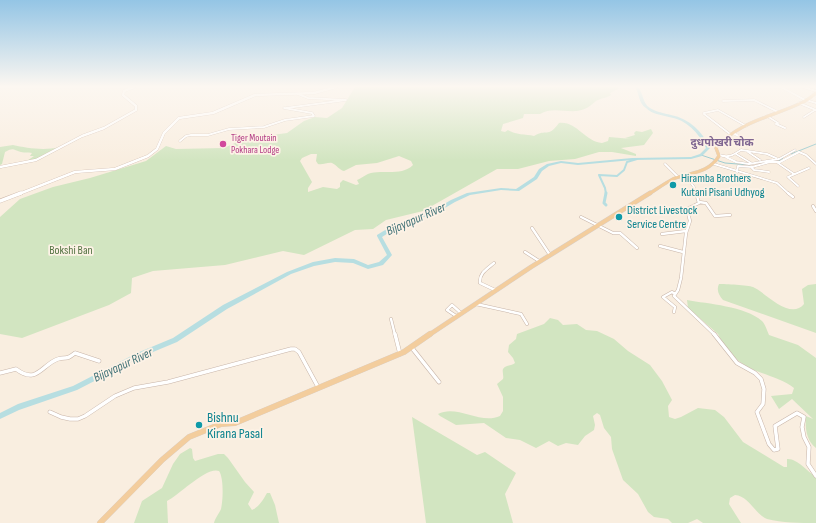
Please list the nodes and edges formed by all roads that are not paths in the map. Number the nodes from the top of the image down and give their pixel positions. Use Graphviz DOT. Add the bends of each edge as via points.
graph roads {
  1 [pos="133,111"];
  2 [pos="216,111"];
  3 [pos="303,111"];
  4 [pos="711,111"];
  5 [pos="720,111"];
  6 [pos="813,111"];
  7 [pos="778,112"];
  8 [pos="766,116"];
  9 [pos="804,118"];
  10 [pos="746,126"];
  11 [pos="785,128"];
  12 [pos="731,133"];
  13 [pos="725,138"];
  14 [pos="180,141"];
  15 [pos="748,141"];
  16 [pos="744,144"];
  17 [pos="795,150"];
  18 [pos="748,152"];
  19 [pos="736,154"];
  20 [pos="718,157"];
  21 [pos="726,157"];
  22 [pos="777,159"];
  23 [pos="761,160"];
  24 [pos="778,162"];
  25 [pos="750,163"];
  26 [pos="665,164"];
  27 [pos="714,164"];
  28 [pos="816,164"];
  29 [pos="0,167"];
  30 [pos="750,167"];
  31 [pos="809,168"];
  32 [pos="737,172"];
  33 [pos="769,172"];
  34 [pos="794,174"];
  35 [pos="686,176"];
  36 [pos="678,177"];
  37 [pos="798,186"];
  38 [pos="793,197"];
  39 [pos="0,201"];
  40 [pos="699,202"];
  41 [pos="813,206"];
  42 [pos="816,211"];
  43 [pos="730,215"];
  44 [pos="581,217"];
  45 [pos="596,226"];
  46 [pos="532,228"];
  47 [pos="686,231"];
  48 [pos="662,234"];
  49 [pos="660,246"];
  50 [pos="637,248"];
  51 [pos="525,252"];
  52 [pos="683,252"];
  53 [pos="550,255"];
  54 [pos="539,261"];
  55 [pos="494,263"];
  56 [pos="495,291"];
  57 [pos="675,294"];
  58 [pos="475,303"];
  59 [pos="461,312"];
  60 [pos="674,312"];
  61 [pos="456,316"];
  62 [pos="391,319"];
  63 [pos="527,324"];
  64 [pos="412,347"];
  65 [pos="400,354"];
  66 [pos="100,361"];
  67 [pos="0,373"];
  68 [pos="439,382"];
  69 [pos="318,387"];
  70 [pos="50,412"];
  71 [pos="816,476"];
  72 [pos="100,523"];
  1 -- 29 [label="main road" via="36,160"];
  2 -- 39 [label="main road" via="179,118 164,133 157,149 148,156 115,169 75,172"];
  3 -- 14 [label="street" via="314,116 285,120 264,127 229,129 208,135 186,136"];
  4 -- 12 [label="street" via="704,113"];
  5 -- 10 [label="street"];
  6 -- 9 [label="street"];
  7 -- 8 [label="main road"];
  8 -- 10 [label="main road"];
  8 -- 11 [label="street"];
  10 -- 12 [label="main road"];
  12 -- 13 [label="main road"];
  12 -- 15 [label="street"];
  13 -- 16 [label="street"];
  13 -- 20 [label="main road" via="716,148"];
  17 -- 22 [label="street"];
  18 -- 19 [label="street" via="740,150"];
  18 -- 22 [label="street" via="767,154"];
  18 -- 23 [label="street"];
  19 -- 21 [label="street"];
  19 -- 25 [label="street"];
  20 -- 21 [label="street"];
  20 -- 27 [label="main road"];
  21 -- 25 [label="street" via="738,163"];
  22 -- 23 [label="street"];
  23 -- 25 [label="street"];
  24 -- 28 [label="street" via="799,152"];
  24 -- 30 [label="street"];
  24 -- 34 [label="street"];
  26 -- 36 [label="street"];
  27 -- 32 [label="street"];
  27 -- 35 [label="main road" via="700,173"];
  30 -- 32 [label="street" via="738,166"];
  30 -- 33 [label="street"];
  31 -- 34 [label="street"];
  32 -- 38 [label="street" via="777,183"];
  34 -- 37 [label="street" via="788,177"];
  35 -- 36 [label="main road"];
  35 -- 40 [label="street" via="694,187"];
  36 -- 45 [label="main road"];
  40 -- 43 [label="street" via="706,203 716,216"];
  40 -- 47 [label="street" via="698,205 687,208 690,221"];
  41 -- 42 [label="street"];
  44 -- 45 [label="street"];
  45 -- 50 [label="street" via="613,234 620,233"];
  45 -- 53 [label="main road"];
  46 -- 53 [label="street"];
  47 -- 48 [label="street"];
  47 -- 52 [label="street"];
  49 -- 52 [label="street"];
  51 -- 54 [label="street"];
  52 -- 57 [label="street" via="681,278"];
  53 -- 54 [label="main road"];
  54 -- 56 [label="main road"];
  55 -- 56 [label="street" via="480,274 479,279 480,283"];
  56 -- 58 [label="main road"];
  57 -- 60 [label="street" via="672,292 663,297 674,305"];
  57 -- 71 [label="street" via="678,301 715,334 737,363 759,375 765,393 763,404 757,412 769,444 774,450 778,449 775,426 797,413 804,417 802,427 810,447 808,464"];
  58 -- 59 [label="main road"];
  58 -- 63 [label="street" via="521,314"];
  59 -- 61 [label="main road"];
  59 -- 61 [label="street" via="452,305 447,310"];
  61 -- 64 [label="main road"];
  62 -- 65 [label="street"];
  64 -- 65 [label="main road"];
  64 -- 68 [label="street"];
  65 -- 69 [label="main road"];
  66 -- 67 [label="street" via="75,353 67,359 58,358 46,369 30,375 16,369"];
  69 -- 70 [label="street" via="295,349 168,382 153,383 114,397 85,417 71,421"];
  69 -- 72 [label="main road" via="246,419 221,424 189,437 162,460"];
}
